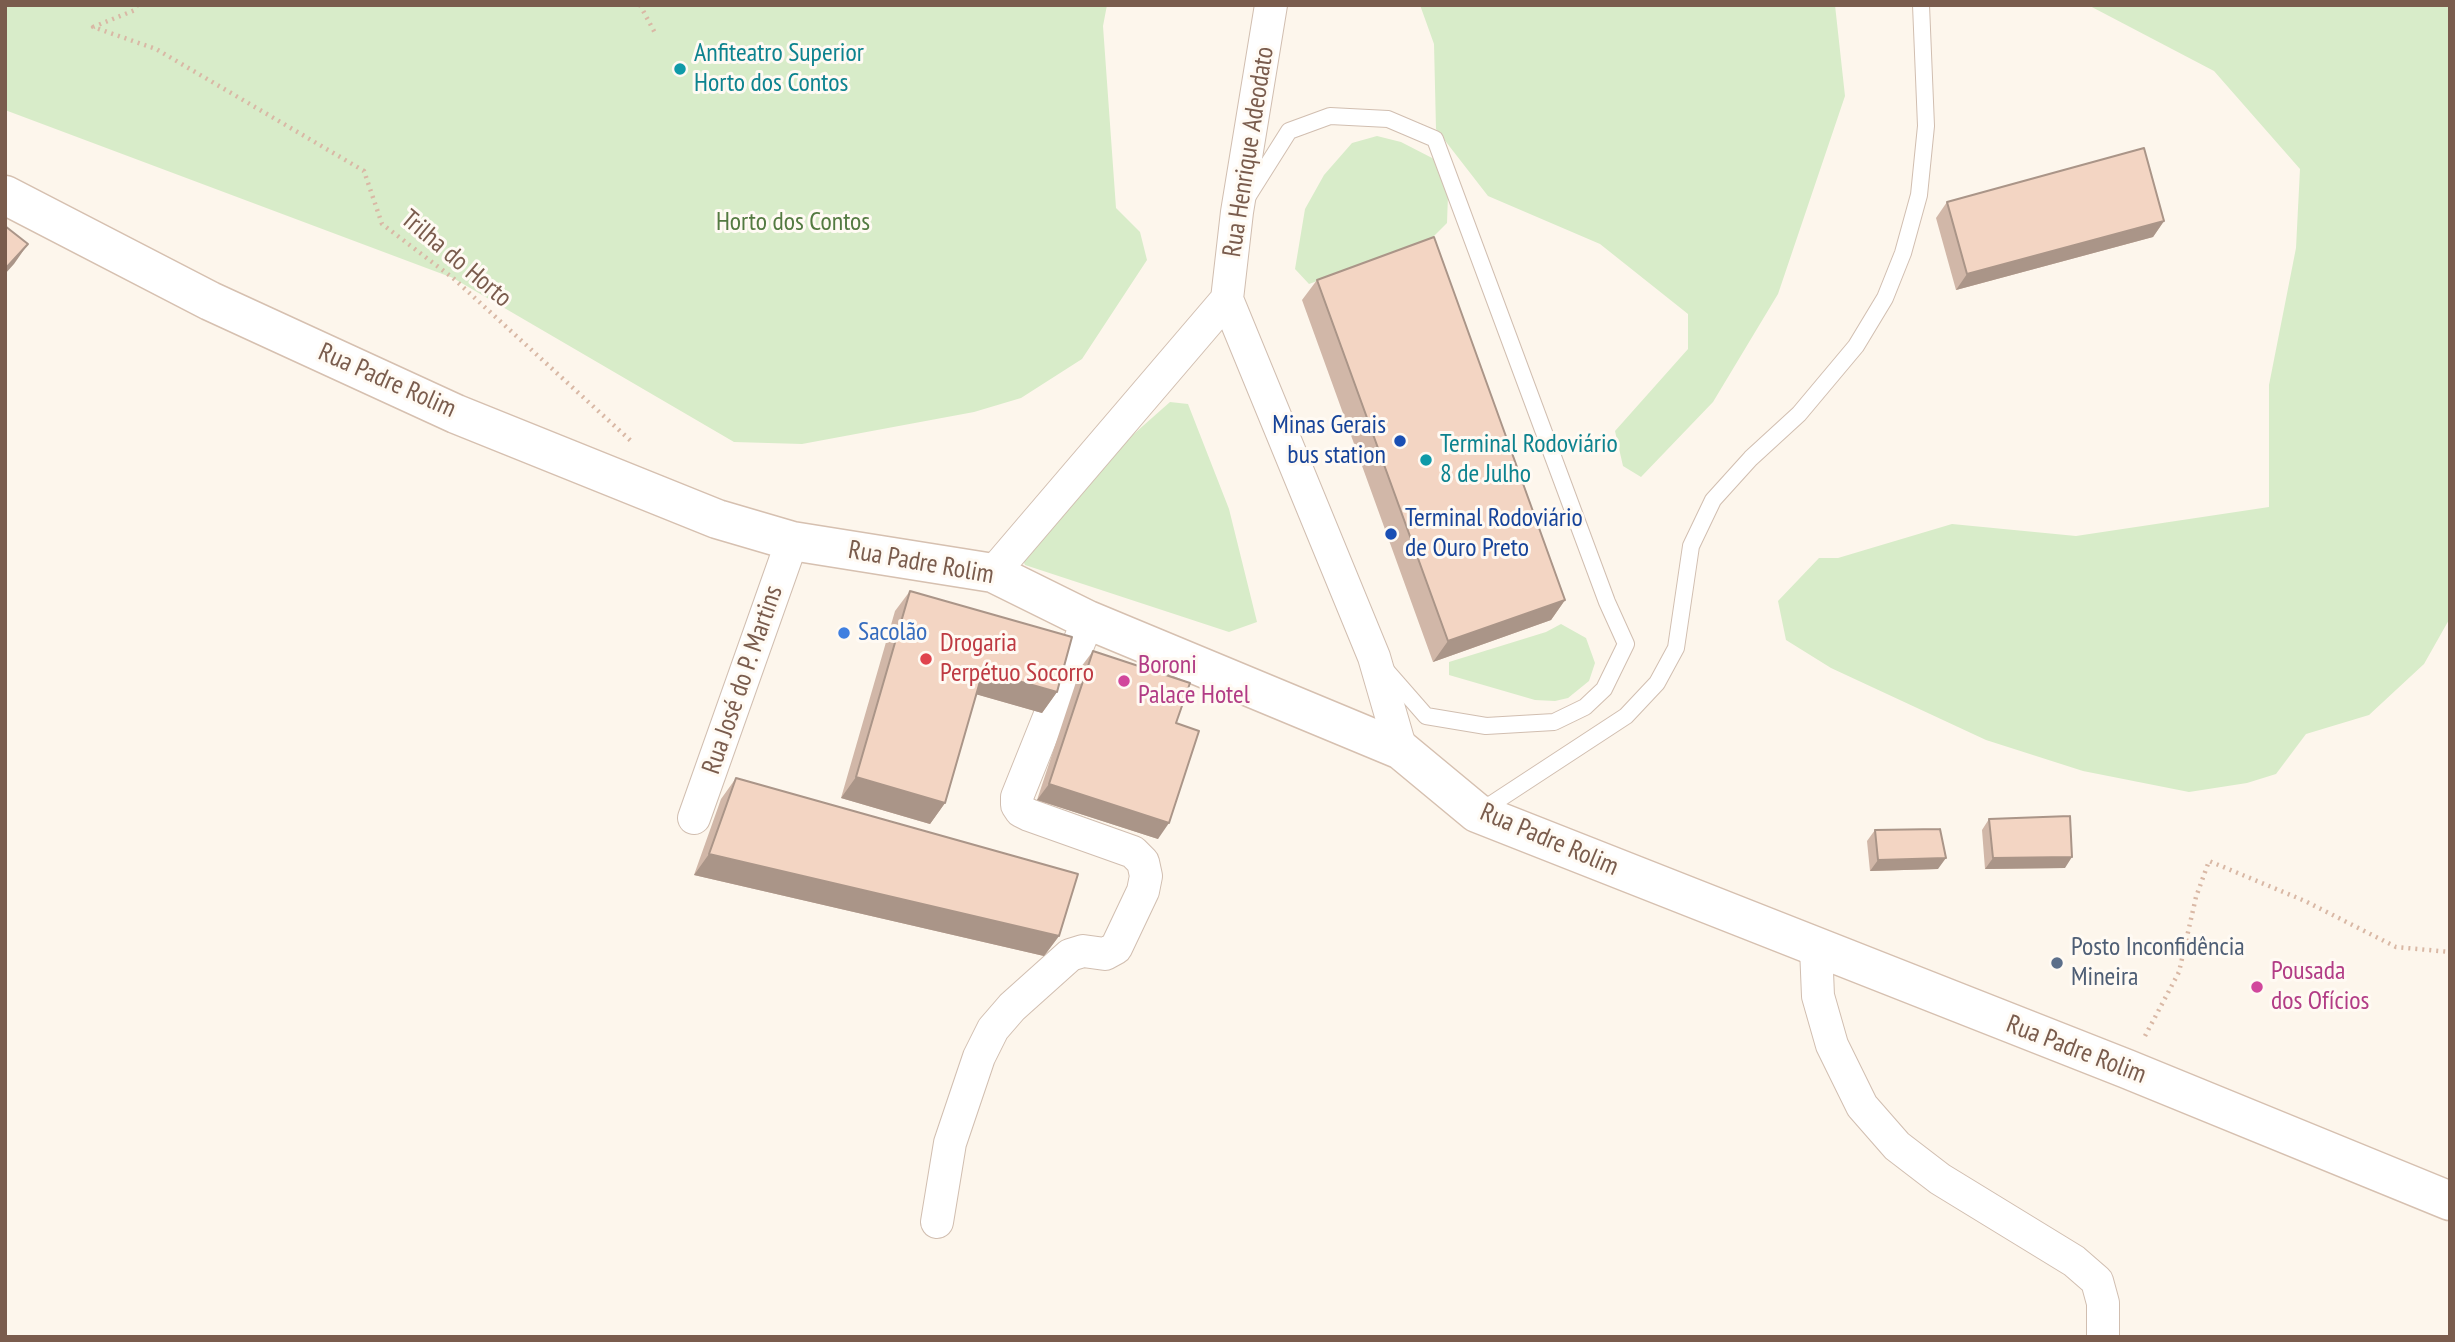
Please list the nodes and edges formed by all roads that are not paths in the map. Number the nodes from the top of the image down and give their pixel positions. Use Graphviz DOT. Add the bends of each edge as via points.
graph roads {
  1 [pos="1271,5"];
  2 [pos="1921,5"];
  3 [pos="5,195"];
  4 [pos="1237,212"];
  5 [pos="1227,299"];
  6 [pos="792,541"];
  7 [pos="993,573"];
  8 [pos="1088,620"];
  9 [pos="1374,657"];
  10 [pos="1401,750"];
  11 [pos="1477,813"];
  12 [pos="694,818"];
  13 [pos="1816,948"];
  14 [pos="2450,1200"];
  15 [pos="937,1222"];
  16 [pos="2103,1337"];
  1 -- 4 [label="street, Rua Henrique Adeodato"];
  2 -- 11 [label="lane" via="1926,126 1919,195 1885,298 1856,346 1798,414 1713,500 1691,546 1676,648 1657,683 1626,716"];
  3 -- 6 [label="main road, Rua Padre Rolim" via="210,301 456,414 717,519"];
  4 -- 5 [label="street, Rua Henrique Adeodato"];
  4 -- 9 [label="lane" via="1289,131 1331,116 1388,119 1435,139 1626,644 1604,689 1585,708 1554,722 1486,726 1426,716"];
  5 -- 7 [label="street"];
  5 -- 9 [label="street"];
  6 -- 7 [label="main road, Rua Padre Rolim"];
  6 -- 12 [label="street, Rua José do P. Martins"];
  7 -- 8 [label="main road, Rua Padre Rolim"];
  8 -- 10 [label="main road, Rua Padre Rolim"];
  8 -- 15 [label="street" via="1017,805 1029,815 1133,852 1143,862 1143,891 1116,948 1105,954 1083,951 1070,956 993,1029 950,1143"];
  9 -- 10 [label="street"];
  10 -- 11 [label="main road, Rua Padre Rolim"];
  11 -- 13 [label="main road, Rua Padre Rolim"];
  13 -- 14 [label="main road, Rua Padre Rolim"];
  13 -- 16 [label="street" via="1818,996 1832,1045 1862,1106 1896,1146 1940,1179 2074,1261 2096,1281 2103,1303"];
}
